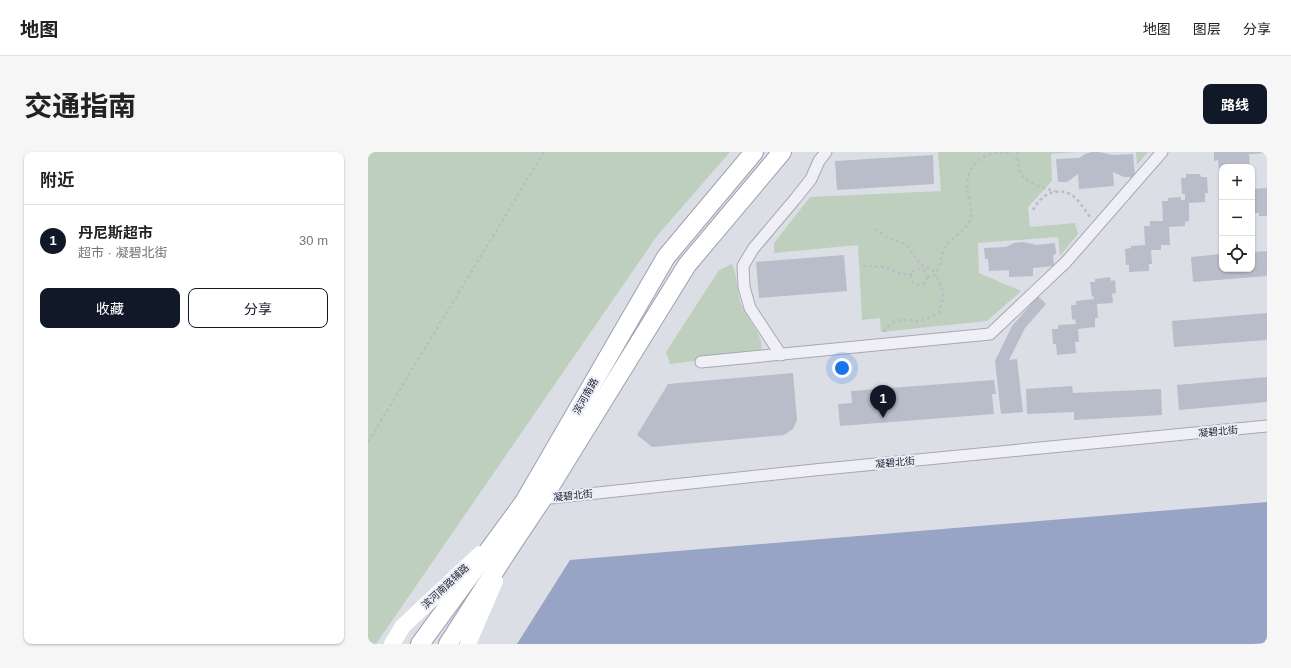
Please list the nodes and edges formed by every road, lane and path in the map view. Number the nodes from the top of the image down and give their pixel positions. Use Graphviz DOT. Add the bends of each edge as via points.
graph roads {
  1 [pos="544,152"];
  2 [pos="754,152"];
  3 [pos="782,152"];
  4 [pos="826,152"];
  5 [pos="1012,152"];
  6 [pos="1017,152"];
  7 [pos="1162,152"];
  8 [pos="1057,192"];
  9 [pos="1033,210"];
  10 [pos="1098,226"];
  11 [pos="875,230"];
  12 [pos="863,266"];
  13 [pos="937,272"];
  14 [pos="912,274"];
  15 [pos="935,275"];
  16 [pos="927,277"];
  17 [pos="875,346"];
  18 [pos="781,355"];
  19 [pos="701,362"];
  20 [pos="1267,426"];
  21 [pos="368,442"];
  22 [pos="543,498"];
  23 [pos="524,502"];
  24 [pos="503,532"];
  25 [pos="509,549"];
  26 [pos="392,644"];
  27 [pos="420,644"];
  28 [pos="448,644"];
  29 [pos="468,644"];
  1 -- 21 [label="path"];
  2 -- 23 [label="main road, 滨河南路" via="666,257"];
  3 -- 22 [label="main road, 滨河南路" via="687,265"];
  4 -- 18 [label="street" via="807,184 753,249 743,266 744,287 750,308"];
  5 -- 13 [label="path" via="988,154 973,165 967,180 972,207 970,220 945,247"];
  6 -- 8 [label="path" via="1021,174 1026,180"];
  7 -- 10 [label="street"];
  8 -- 9 [label="path" via="1044,196"];
  8 -- 10 [label="path" via="1073,196"];
  10 -- 17 [label="street" via="1066,262 990,334"];
  11 -- 13 [label="path" via="905,244 923,266"];
  12 -- 14 [label="path" via="885,267 902,274"];
  13 -- 15 [label="path"];
  14 -- 16 [label="path" via="921,269"];
  14 -- 16 [label="path" via="912,280 916,284 921,285"];
  15 -- 16 [label="path"];
  15 -- 17 [label="path" via="941,283 942,291 939,313 916,322 897,320 887,327"];
  17 -- 18 [label="street"];
  18 -- 19 [label="street"];
  20 -- 22 [label="street, 凝碧北街"];
  22 -- 23 [label="street, 凝碧北街"];
  22 -- 25 [label="main road, 滨河南路"];
  23 -- 24 [label="main road, 滨河南路"];
  24 -- 26 [label="main road, 滨河南路辅路" via="403,626"];
  24 -- 27 [label="main road, 滨河南路"];
  25 -- 28 [label="main road, 滨河南路"];
  25 -- 29 [label="main road"];
}
